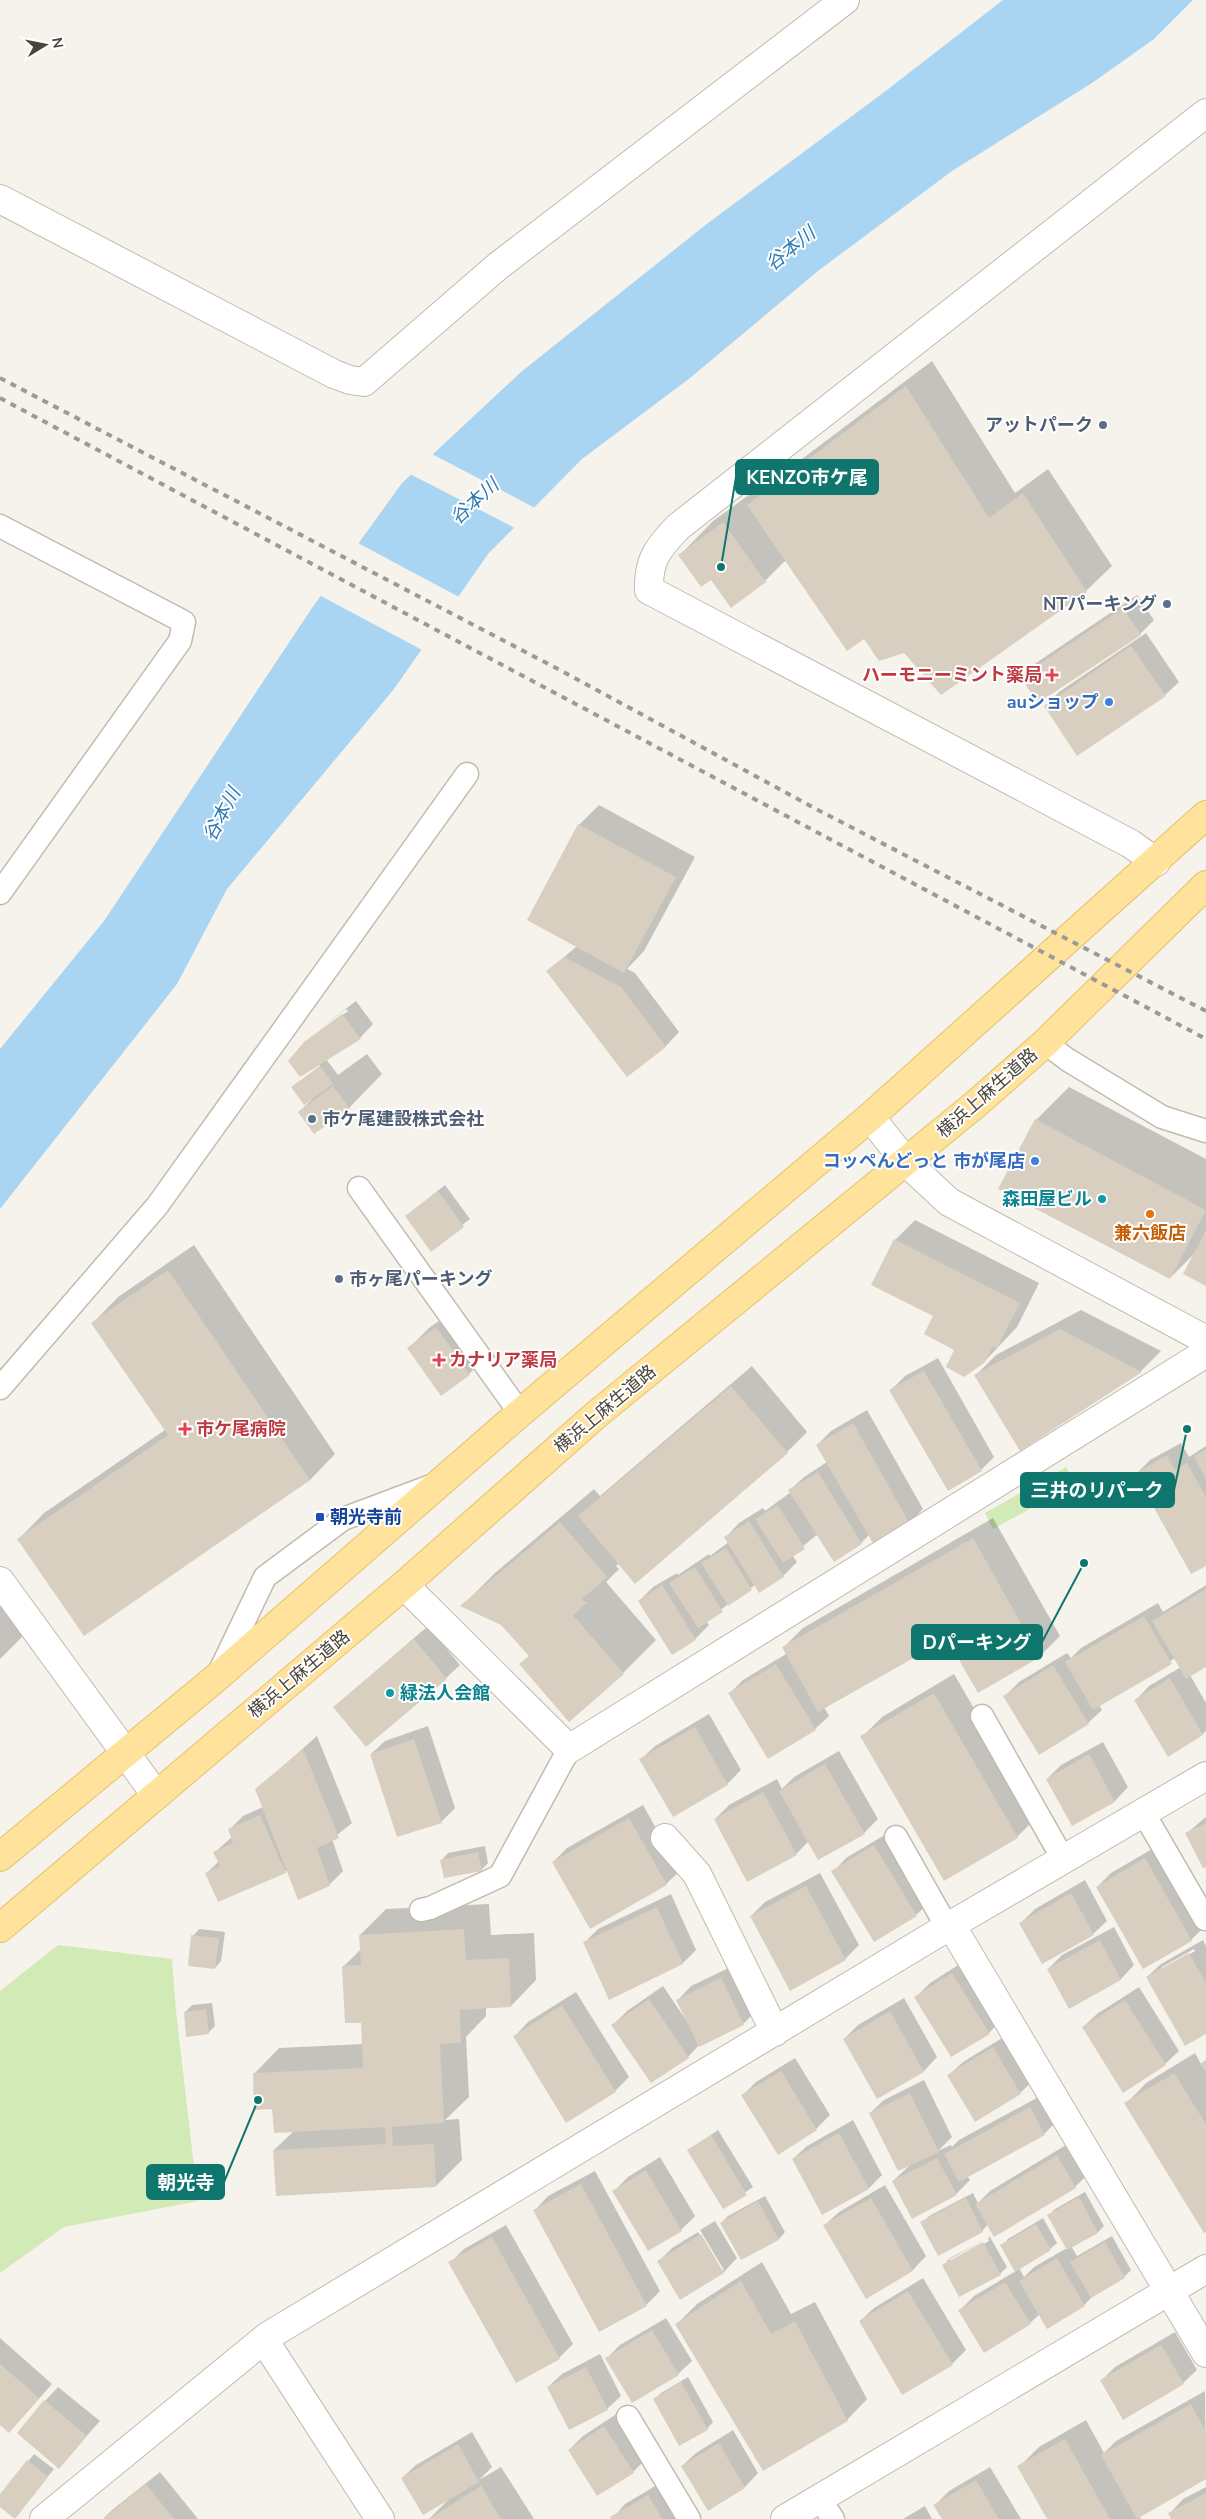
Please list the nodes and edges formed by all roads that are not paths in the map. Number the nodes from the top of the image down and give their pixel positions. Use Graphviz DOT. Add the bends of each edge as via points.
graph roads {
  1 [pos="845,0"];
  2 [pos="1204,119"];
  3 [pos="0,199"];
  4 [pos="0,526"];
  5 [pos="467,774"];
  6 [pos="1206,815"];
  7 [pos="1156,862"];
  8 [pos="1206,885"];
  9 [pos="0,893"];
  10 [pos="1045,1043"];
  11 [pos="870,1117"];
  12 [pos="1206,1131"];
  13 [pos="906,1162"];
  14 [pos="359,1188"];
  15 [pos="1206,1340"];
  16 [pos="1206,1354"];
  17 [pos="0,1388"];
  18 [pos="520,1413"];
  19 [pos="438,1484"];
  20 [pos="0,1581"];
  21 [pos="404,1585"];
  22 [pos="216,1678"];
  23 [pos="982,1716"];
  24 [pos="569,1749"];
  25 [pos="125,1754"];
  26 [pos="1206,1776"];
  27 [pos="156,1795"];
  28 [pos="1143,1812"];
  29 [pos="896,1837"];
  30 [pos="665,1838"];
  31 [pos="0,1857"];
  32 [pos="1063,1859"];
  33 [pos="422,1910"];
  34 [pos="1205,1919"];
  35 [pos="949,1926"];
  36 [pos="0,1928"];
  37 [pos="775,2032"];
  38 [pos="1206,2269"];
  39 [pos="1169,2291"];
  40 [pos="264,2340"];
  41 [pos="1206,2353"];
  42 [pos="628,2417"];
  43 [pos="826,2509"];
  44 [pos="44,2519"];
  45 [pos="380,2519"];
  46 [pos="689,2519"];
  47 [pos="785,2519"];
  1 -- 3 [label="street" via="498,266 364,382 334,374"];
  2 -- 7 [label="street" via="678,527 664,542 648,572 649,590 1131,844"];
  4 -- 9 [label="lane" via="184,622 180,641"];
  5 -- 17 [label="lane" via="157,1206"];
  6 -- 7 [label="main road"];
  7 -- 11 [label="main road"];
  8 -- 10 [label="main road, 横浜上麻生道路"];
  10 -- 12 [label="lane" via="1162,1117"];
  10 -- 13 [label="main road, 横浜上麻生道路"];
  11 -- 13 [label="street"];
  11 -- 18 [label="main road"];
  13 -- 15 [label="street" via="949,1202"];
  13 -- 21 [label="main road, 横浜上麻生道路" via="597,1414"];
  14 -- 18 [label="lane"];
  16 -- 24 [label="street"];
  18 -- 19 [label="main road"];
  19 -- 22 [label="main road"];
  19 -- 22 [label="lane" via="343,1519 265,1577"];
  20 -- 25 [label="street"];
  21 -- 24 [label="street"];
  21 -- 27 [label="main road, 横浜上麻生道路"];
  22 -- 25 [label="main road"];
  23 -- 32 [label="lane"];
  24 -- 33 [label="lane" via="500,1876"];
  25 -- 27 [label="street"];
  25 -- 31 [label="main road"];
  26 -- 28 [label="street"];
  27 -- 36 [label="main road, 横浜上麻生道路"];
  28 -- 32 [label="street"];
  28 -- 34 [label="lane"];
  29 -- 35 [label="lane"];
  30 -- 37 [label="street" via="697,1874"];
  32 -- 35 [label="street"];
  35 -- 37 [label="street"];
  35 -- 39 [label="street"];
  37 -- 40 [label="street"];
  38 -- 39 [label="street"];
  39 -- 41 [label="street"];
  39 -- 43 [label="street"];
  40 -- 44 [label="street"];
  40 -- 45 [label="street"];
  42 -- 46 [label="lane"];
  43 -- 47 [label="street"];
}
